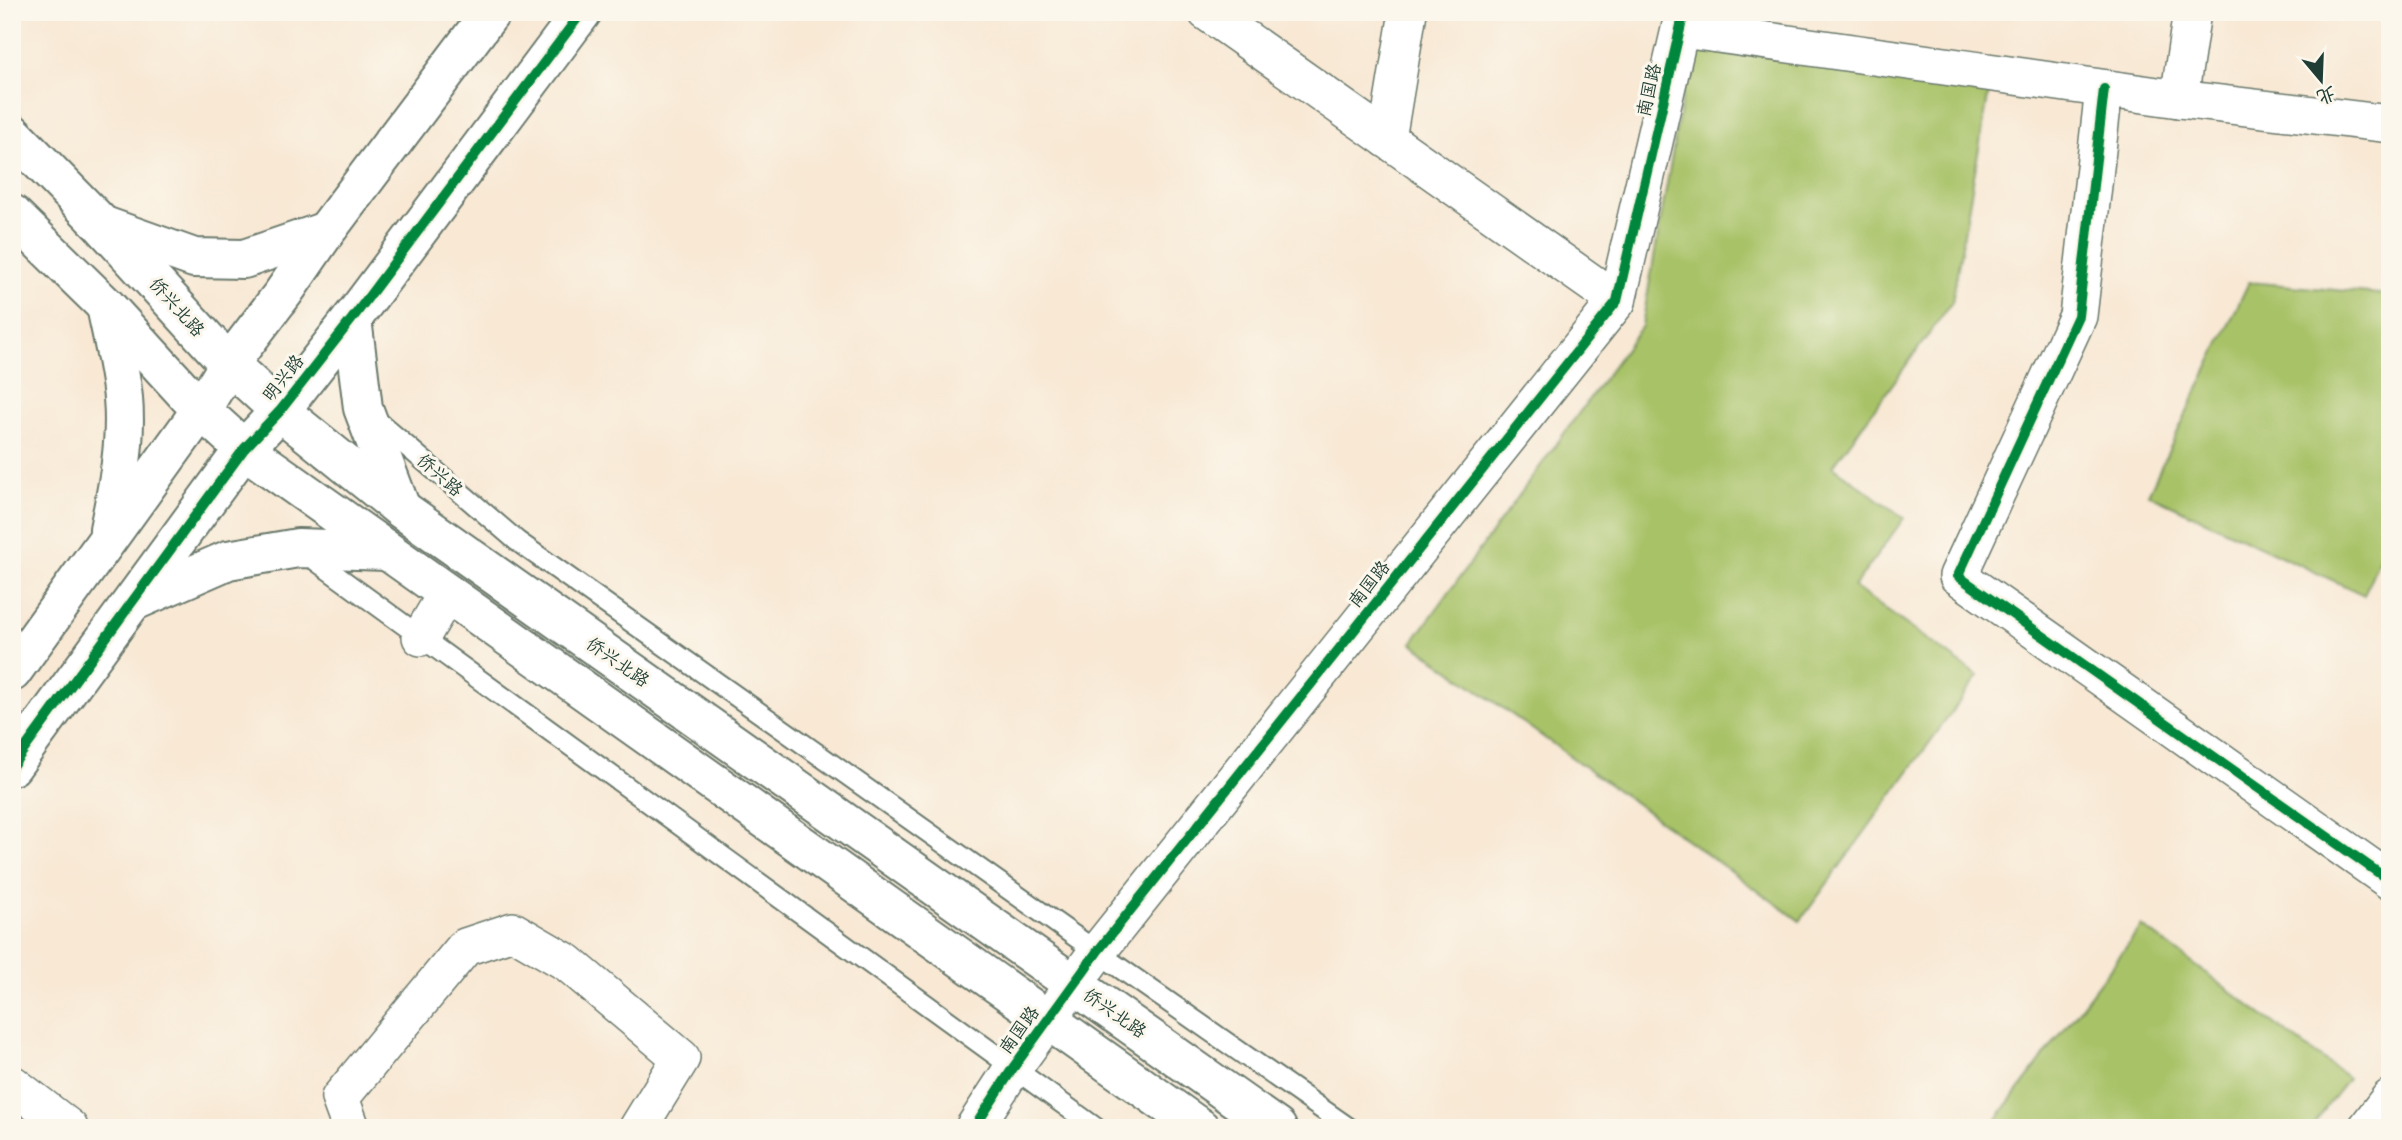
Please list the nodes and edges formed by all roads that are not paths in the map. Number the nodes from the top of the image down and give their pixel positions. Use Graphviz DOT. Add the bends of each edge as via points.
graph roads {
  1 [pos="491,12"];
  2 [pos="582,12"];
  3 [pos="1207,12"];
  4 [pos="1408,12"];
  5 [pos="2192,12"];
  6 [pos="1683,20"];
  7 [pos="2104,89"];
  8 [pos="2179,99"];
  9 [pos="2390,124"];
  10 [pos="12,133"];
  11 [pos="1387,139"];
  12 [pos="12,214"];
  13 [pos="102,225"];
  14 [pos="326,231"];
  15 [pos="1617,301"];
  16 [pos="106,306"];
  17 [pos="352,319"];
  18 [pos="229,363"];
  19 [pos="363,408"];
  20 [pos="201,410"];
  21 [pos="280,411"];
  22 [pos="244,449"];
  23 [pos="400,508"];
  24 [pos="106,541"];
  25 [pos="298,548"];
  26 [pos="387,551"];
  27 [pos="447,593"];
  28 [pos="132,602"];
  29 [pos="421,637"];
  30 [pos="12,672"];
  31 [pos="12,766"];
  32 [pos="2390,881"];
  33 [pos="1097,952"];
  34 [pos="1074,985"];
  35 [pos="1048,1020"];
  36 [pos="1013,1068"];
  37 [pos="12,1084"];
  38 [pos="2390,1098"];
  39 [pos="69,1128"];
  40 [pos="351,1128"];
  41 [pos="638,1128"];
  42 [pos="974,1128"];
  43 [pos="1096,1128"];
  44 [pos="1200,1128"];
  45 [pos="1277,1128"];
  46 [pos="1349,1128"];
  47 [pos="2367,1128"];
  1 -- 14 [label="main road"];
  2 -- 17 [label="main road, 明兴路"];
  3 -- 11 [label="street"];
  4 -- 11 [label="street"];
  5 -- 8 [label="street"];
  6 -- 7 [label="street"];
  6 -- 15 [label="street, 南国路"];
  7 -- 8 [label="street"];
  7 -- 32 [label="street" via="2078,316 1958,576"];
  8 -- 9 [label="street"];
  10 -- 13 [label="main road, 侨兴北路"];
  11 -- 15 [label="street"];
  12 -- 16 [label="main road"];
  13 -- 14 [label="main road" via="194,258 244,259"];
  13 -- 18 [label="main road, 侨兴北路"];
  14 -- 18 [label="main road"];
  15 -- 33 [label="street, 南国路"];
  16 -- 20 [label="main road"];
  16 -- 24 [label="main road" via="123,398 117,491"];
  17 -- 19 [label="main road"];
  17 -- 21 [label="main road, 明兴路"];
  18 -- 20 [label="main road"];
  18 -- 21 [label="main road, 侨兴北路"];
  19 -- 23 [label="main road"];
  19 -- 33 [label="lane, 侨兴路" via="517,541"];
  20 -- 22 [label="main road"];
  20 -- 24 [label="main road"];
  21 -- 22 [label="main road, 明兴路"];
  21 -- 23 [label="main road, 侨兴北路"];
  22 -- 26 [label="main road"];
  22 -- 28 [label="main road, 明兴路"];
  23 -- 34 [label="main road, 侨兴北路"];
  24 -- 30 [label="main road"];
  25 -- 26 [label="main road"];
  25 -- 28 [label="main road" via="228,560"];
  25 -- 29 [label="lane"];
  26 -- 27 [label="main road"];
  27 -- 29 [label="street"];
  27 -- 35 [label="main road"];
  28 -- 31 [label="main road, 明兴路"];
  29 -- 36 [label="lane"];
  33 -- 34 [label="street, 南国路"];
  33 -- 46 [label="lane"];
  34 -- 35 [label="street, 南国路"];
  34 -- 45 [label="main road, 侨兴北路"];
  35 -- 36 [label="street, 南国路"];
  35 -- 44 [label="main road"];
  36 -- 42 [label="street, 南国路"];
  36 -- 43 [label="lane"];
  37 -- 39 [label="street"];
  38 -- 47 [label="street"];
  40 -- 41 [label="street" via="340,1098 465,947 513,931 568,962 681,1058"];
}
